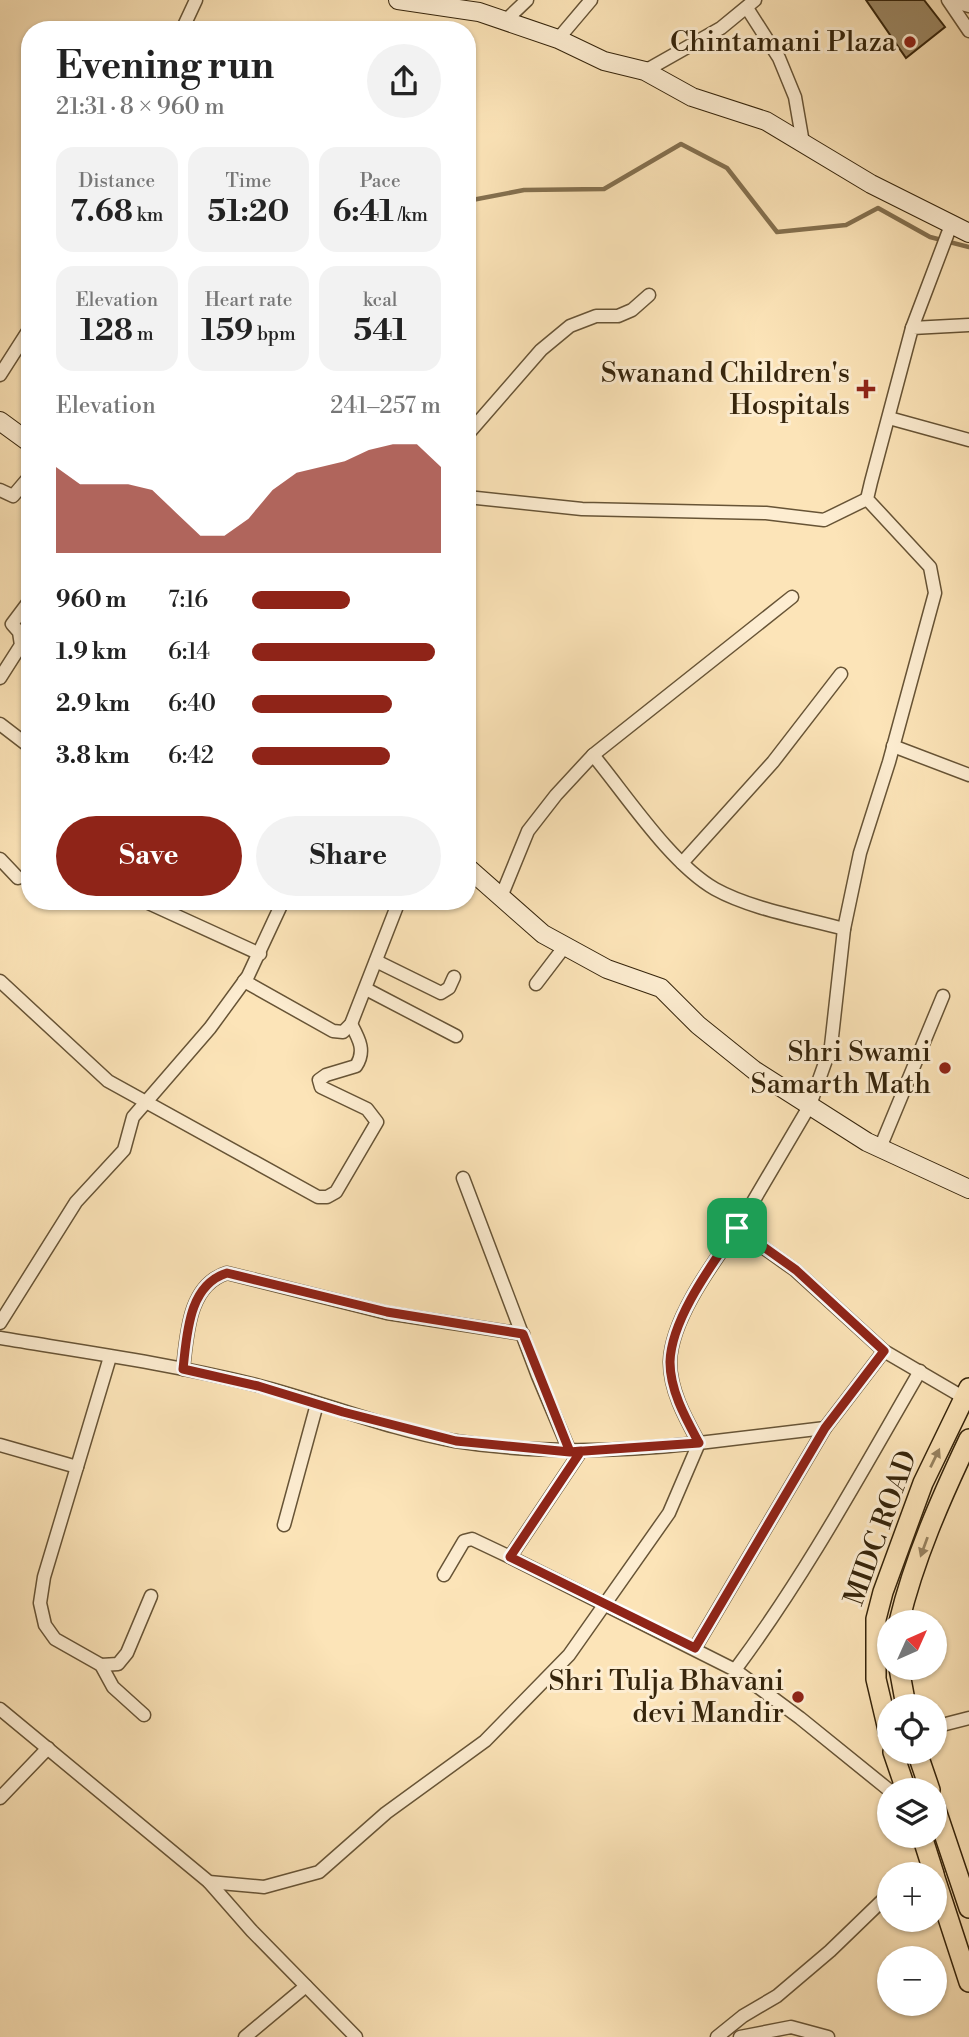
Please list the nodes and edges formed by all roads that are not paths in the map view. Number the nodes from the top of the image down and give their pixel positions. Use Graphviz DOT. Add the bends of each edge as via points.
graph roads {
  1 [pos="196,0"];
  2 [pos="398,0"];
  3 [pos="527,0"];
  4 [pos="591,0"];
  5 [pos="949,1"];
  6 [pos="448,4"];
  7 [pos="751,4"];
  8 [pos="969,6"];
  9 [pos="186,21"];
  10 [pos="503,22"];
  11 [pos="969,30"];
  12 [pos="558,39"];
  13 [pos="645,71"];
  14 [pos="803,144"];
  15 [pos="950,230"];
  16 [pos="969,233"];
  17 [pos="649,295"];
  18 [pos="969,325"];
  19 [pos="912,328"];
  20 [pos="21,342"];
  21 [pos="0,375"];
  22 [pos="889,418"];
  23 [pos="0,421"];
  24 [pos="476,425"];
  25 [pos="21,436"];
  26 [pos="969,440"];
  27 [pos="21,487"];
  28 [pos="0,490"];
  29 [pos="476,498"];
  30 [pos="867,499"];
  31 [pos="792,597"];
  32 [pos="21,612"];
  33 [pos="0,617"];
  34 [pos="12,624"];
  35 [pos="841,674"];
  36 [pos="0,678"];
  37 [pos="0,724"];
  38 [pos="21,740"];
  39 [pos="893,747"];
  40 [pos="593,755"];
  41 [pos="969,775"];
  42 [pos="0,859"];
  43 [pos="682,863"];
  44 [pos="476,875"];
  45 [pos="18,878"];
  46 [pos="501,897"];
  47 [pos="165,910"];
  48 [pos="280,910"];
  49 [pos="396,910"];
  50 [pos="844,929"];
  51 [pos="565,946"];
  52 [pos="260,954"];
  53 [pos="376,961"];
  54 [pos="454,977"];
  55 [pos="0,981"];
  56 [pos="244,981"];
  57 [pos="536,984"];
  58 [pos="366,989"];
  59 [pos="943,996"];
  60 [pos="351,1024"];
  61 [pos="456,1037"];
  62 [pos="145,1103"];
  63 [pos="810,1105"];
  64 [pos="880,1147"];
  65 [pos="463,1178"];
  66 [pos="969,1189"];
  67 [pos="737,1228"];
  68 [pos="0,1322"];
  69 [pos="523,1334"];
  70 [pos="0,1338"];
  71 [pos="884,1351"];
  72 [pos="110,1357"];
  73 [pos="183,1369"];
  74 [pos="920,1371"];
  75 [pos="967,1395"];
  76 [pos="317,1404"];
  77 [pos="825,1428"];
  78 [pos="969,1440"];
  79 [pos="699,1443"];
  80 [pos="0,1446"];
  81 [pos="575,1451"];
  82 [pos="77,1467"];
  83 [pos="284,1525"];
  84 [pos="510,1557"];
  85 [pos="444,1574"];
  86 [pos="151,1596"];
  87 [pos="605,1605"];
  88 [pos="902,1610"];
  89 [pos="695,1648"];
  90 [pos="101,1665"];
  91 [pos="736,1670"];
  92 [pos="880,1694"];
  93 [pos="0,1709"];
  94 [pos="144,1715"];
  95 [pos="969,1718"];
  96 [pos="947,1724"];
  97 [pos="48,1748"];
  98 [pos="877,1780"];
  99 [pos="0,1798"];
  100 [pos="947,1841"];
  101 [pos="953,1858"];
  102 [pos="947,1862"];
  103 [pos="965,1881"];
  104 [pos="209,1882"];
  105 [pos="877,1906"];
  106 [pos="969,1908"];
  107 [pos="947,1921"];
  108 [pos="969,1982"];
  109 [pos="306,1986"];
  110 [pos="245,2037"];
  111 [pos="356,2037"];
  112 [pos="717,2037"];
  113 [pos="740,2037"];
  114 [pos="828,2037"];
  1 -- 9 [label="street"];
  2 -- 6 [label="street"];
  3 -- 10 [label="street"];
  4 -- 12 [label="street"];
  5 -- 8 [label="street"];
  5 -- 11 [label="street"];
  6 -- 10 [label="street"];
  7 -- 13 [label="street" via="721,28"];
  7 -- 14 [label="street" via="795,97"];
  10 -- 12 [label="street"];
  12 -- 13 [label="street" via="604,61"];
  13 -- 14 [label="street" via="692,97 766,121"];
  14 -- 15 [label="street"];
  15 -- 16 [label="street"];
  15 -- 19 [label="street"];
  17 -- 24 [label="street" via="618,316 596,316 570,326 541,350"];
  18 -- 19 [label="street"];
  19 -- 22 [label="street"];
  20 -- 21 [label="street"];
  22 -- 26 [label="street"];
  22 -- 30 [label="street"];
  23 -- 25 [label="street"];
  27 -- 28 [label="street" via="13,496"];
  29 -- 30 [label="street" via="582,509 766,513 824,520"];
  30 -- 39 [label="street" via="930,567 936,593"];
  31 -- 40 [label="street"];
  32 -- 34 [label="street"];
  33 -- 34 [label="street"];
  34 -- 36 [label="street" via="21,645"];
  35 -- 43 [label="street" via="774,762"];
  37 -- 38 [label="street"];
  39 -- 41 [label="street"];
  39 -- 50 [label="street" via="860,853"];
  40 -- 43 [label="street"];
  40 -- 46 [label="street" via="528,831"];
  42 -- 45 [label="street"];
  43 -- 50 [label="street" via="718,891"];
  44 -- 46 [label="street"];
  46 -- 51 [label="street" via="543,934"];
  47 -- 52 [label="street"];
  48 -- 52 [label="street"];
  49 -- 53 [label="street"];
  50 -- 63 [label="street" via="831,1046"];
  51 -- 57 [label="street"];
  51 -- 63 [label="street" via="607,969 661,988 754,1070"];
  52 -- 56 [label="street"];
  53 -- 54 [label="street" via="441,993"];
  53 -- 58 [label="street"];
  55 -- 62 [label="street" via="108,1081"];
  56 -- 60 [label="street" via="332,1031 343,1032"];
  56 -- 62 [label="street"];
  58 -- 60 [label="street"];
  58 -- 61 [label="street"];
  59 -- 64 [label="street"];
  60 -- 62 [label="street" via="362,1048 361,1058 356,1066 319,1080 321,1087 367,1109 377,1122 336,1192 327,1197 318,1197"];
  62 -- 68 [label="street" via="133,1117 124,1150 76,1202"];
  63 -- 64 [label="street"];
  63 -- 67 [label="street"];
  64 -- 66 [label="street"];
  65 -- 69 [label="street"];
  67 -- 71 [label="street" via="796,1270"];
  67 -- 79 [label="street" via="680,1321 670,1362 678,1403"];
  69 -- 73 [label="street" via="387,1312 227,1273 215,1277 198,1296"];
  69 -- 81 [label="street"];
  70 -- 72 [label="street"];
  71 -- 74 [label="street"];
  71 -- 77 [label="street"];
  72 -- 73 [label="street"];
  72 -- 82 [label="street"];
  73 -- 76 [label="street"];
  74 -- 75 [label="street"];
  74 -- 91 [label="street" via="811,1561"];
  92 -- 75 [label="main road, MIDC ROAD, one-way" via="876,1619 883,1592 923,1483"];
  76 -- 81 [label="street" via="456,1441"];
  76 -- 83 [label="street"];
  77 -- 79 [label="street"];
  77 -- 89 [label="street"];
  78 -- 88 [label="main road, MIDC ROAD, one-way" via="944,1491"];
  79 -- 81 [label="street"];
  79 -- 87 [label="street" via="669,1513"];
  80 -- 82 [label="street"];
  81 -- 84 [label="street"];
  82 -- 90 [label="street" via="40,1603 55,1639"];
  84 -- 85 [label="street" via="472,1539 464,1541"];
  84 -- 87 [label="street"];
  86 -- 90 [label="street" via="127,1653 118,1664"];
  87 -- 89 [label="street"];
  87 -- 104 [label="street" via="569,1655 485,1741 386,1813 319,1872 264,1888"];
  89 -- 91 [label="street"];
  90 -- 94 [label="street" via="113,1687"];
  91 -- 98 [label="street"];
  93 -- 97 [label="street"];
  95 -- 96 [label="street"];
  97 -- 99 [label="street"];
  97 -- 104 [label="street"];
  100 -- 101 [label="main road"];
  101 -- 102 [label="street"];
  101 -- 103 [label="main road"];
  103 -- 106 [label="main road"];
  104 -- 109 [label="street"];
  105 -- 112 [label="street" via="777,1996"];
  107 -- 108 [label="main road"];
  109 -- 110 [label="street"];
  109 -- 111 [label="street"];
  113 -- 114 [label="street" via="791,2027"];
}
